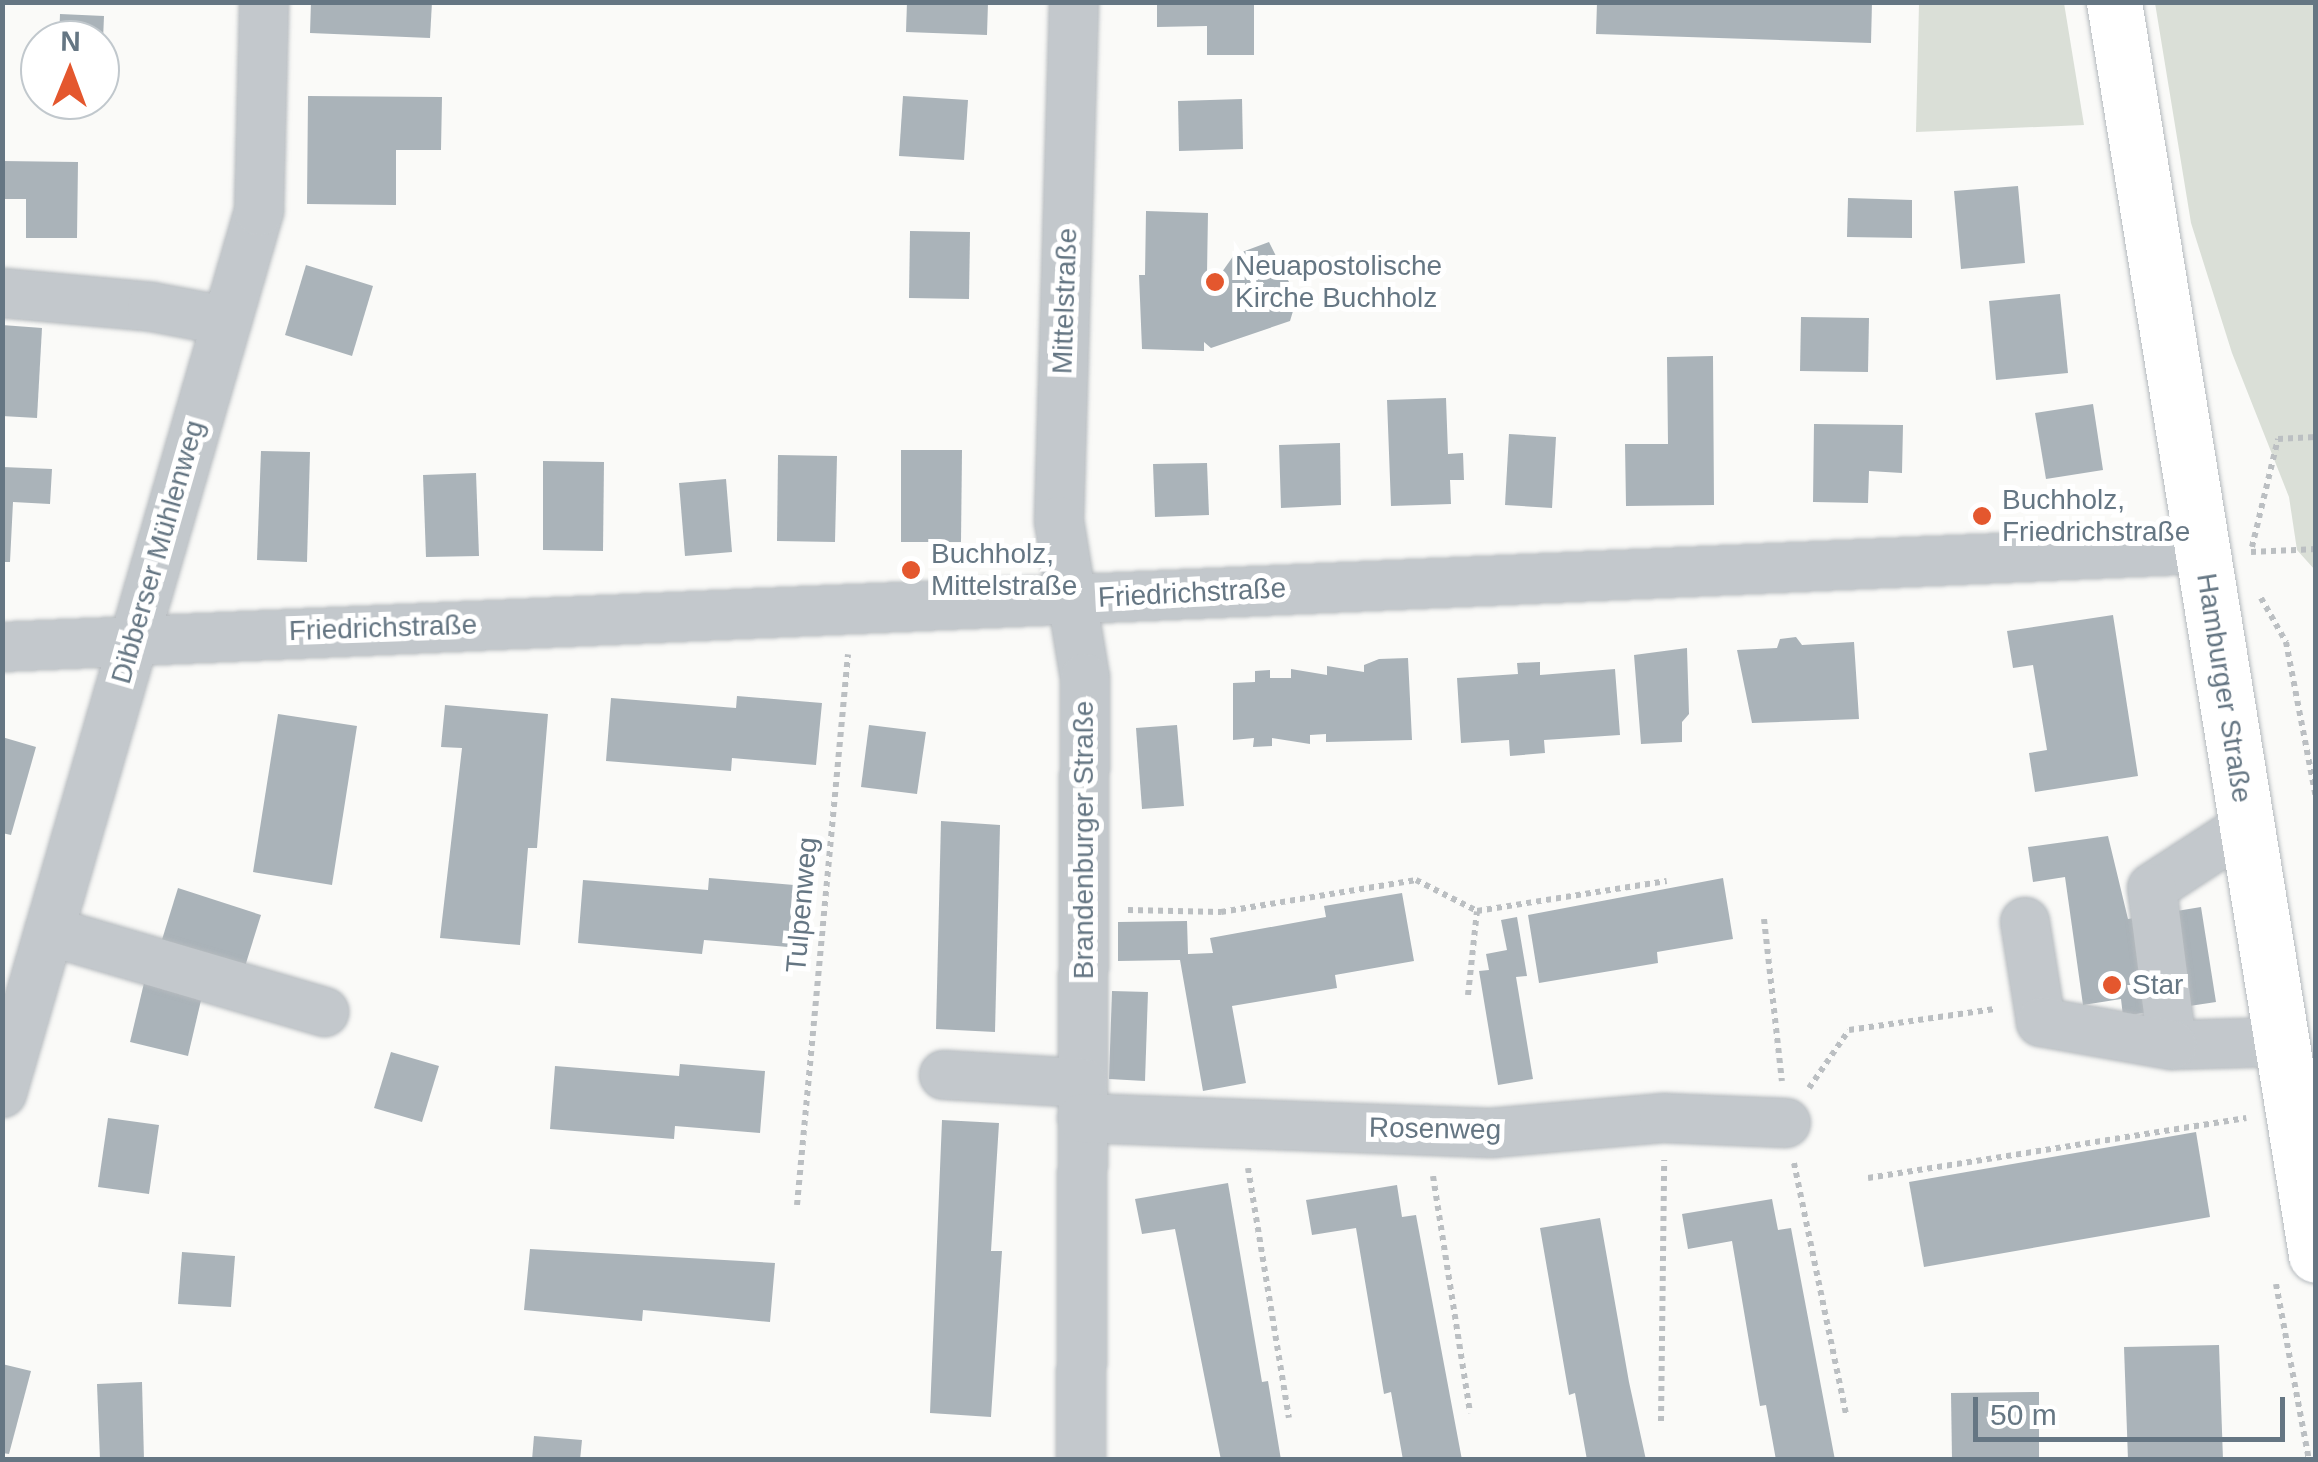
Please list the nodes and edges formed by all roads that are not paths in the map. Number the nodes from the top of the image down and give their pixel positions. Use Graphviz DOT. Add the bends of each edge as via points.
graph roads {
  1 [pos="1074,2"];
  2 [pos="2114,2"];
  3 [pos="256,3"];
  4 [pos="2,293"];
  5 [pos="226,321"];
  6 [pos="2226,551"];
  7 [pos="1071,598"];
  8 [pos="132,639"];
  9 [pos="2,647"];
  10 [pos="2246,826"];
  11 [pos="2025,922"];
  12 [pos="49,931"];
  13 [pos="324,1012"];
  14 [pos="2172,1045"];
  15 [pos="944,1074"];
  16 [pos="2284,1080"];
  17 [pos="2,1093"];
  18 [pos="1082,1100"];
  19 [pos="1786,1122"];
  20 [pos="2316,1254"];
  21 [pos="1081,1460"];
  1 -- 7 [label="street, Mittelstraße" via="1059,521"];
  2 -- 6 [label="main road, Hamburger Straße"];
  3 -- 5 [label="street, Dibberser Mühlenweg" via="259,211"];
  4 -- 5 [label="street" via="152,306"];
  5 -- 8 [label="street, Dibberser Mühlenweg"];
  6 -- 7 [label="street, Friedrichstraße"];
  6 -- 10 [label="main road, Hamburger Straße"];
  7 -- 8 [label="street, Friedrichstraße"];
  7 -- 18 [label="street, Brandenburger Straße" via="1085,678"];
  8 -- 9 [label="street, Friedrichstraße"];
  8 -- 12 [label="street, Dibberser Mühlenweg"];
  10 -- 14 [label="street" via="2152,888"];
  10 -- 16 [label="main road, Hamburger Straße"];
  11 -- 14 [label="street" via="2042,1022"];
  12 -- 13 [label="street"];
  12 -- 17 [label="street, Dibberser Mühlenweg"];
  14 -- 16 [label="street"];
  15 -- 18 [label="street"];
  16 -- 20 [label="main road, Hamburger Straße"];
  18 -- 19 [label="street, Rosenweg" via="1240,1123 1491,1133 1664,1118"];
  18 -- 21 [label="street, Brandenburger Straße"];
}
